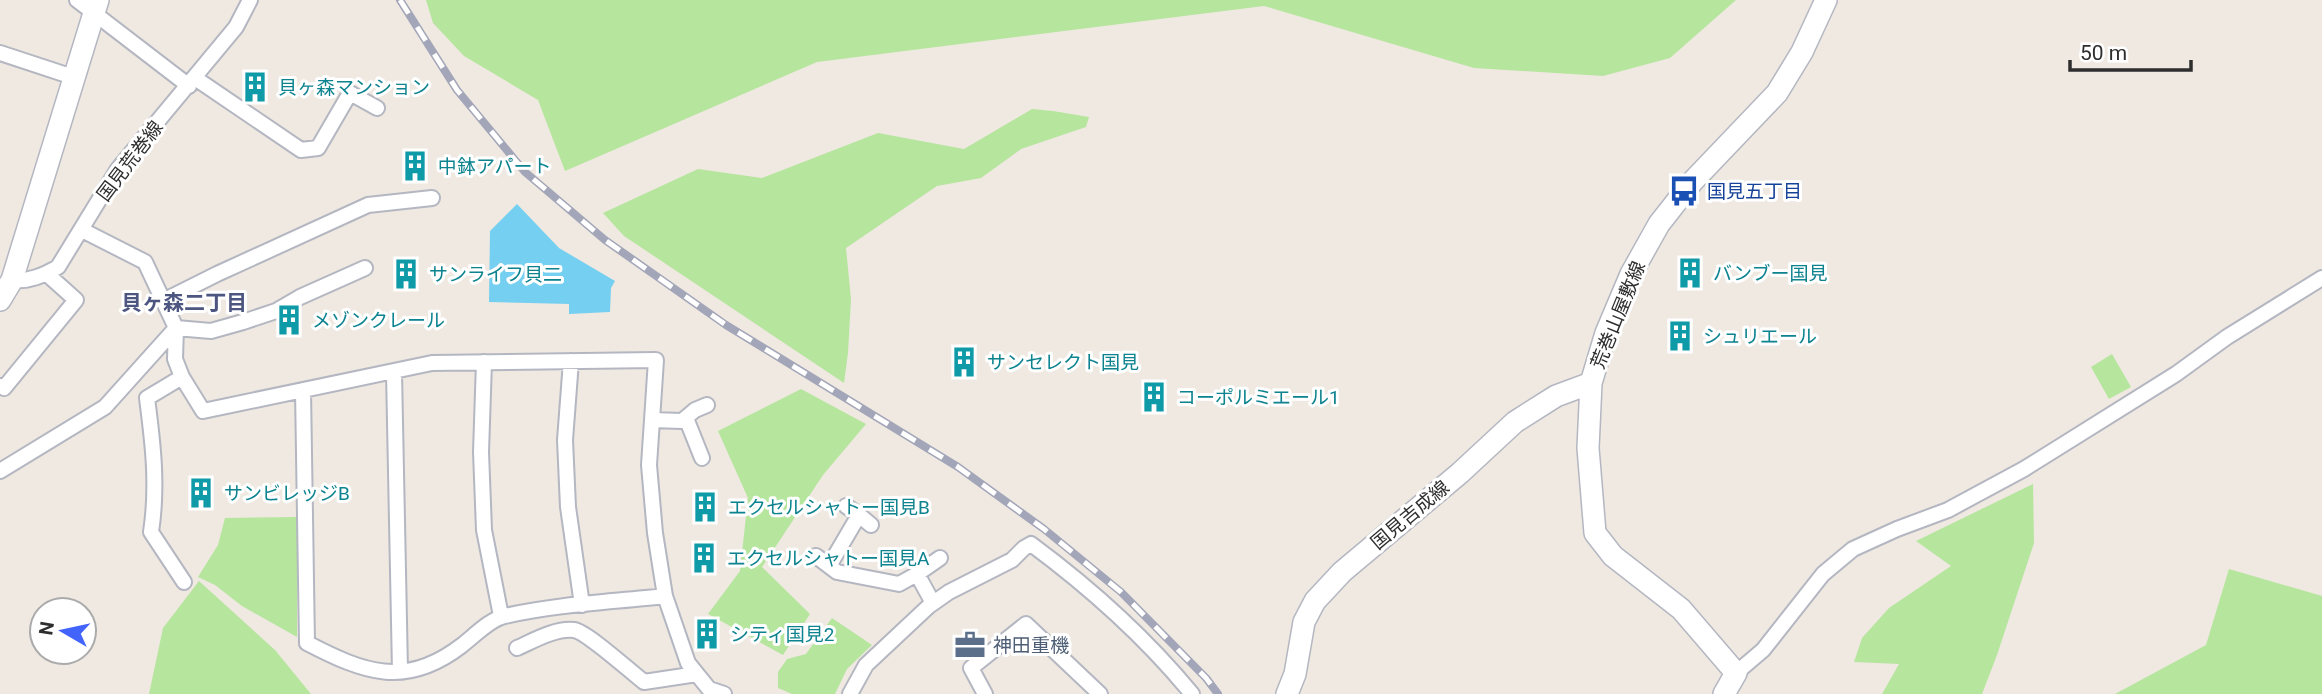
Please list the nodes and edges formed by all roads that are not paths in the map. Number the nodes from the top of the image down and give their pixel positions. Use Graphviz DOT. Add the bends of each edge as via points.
graph roads {
  1 [pos="77,0"];
  2 [pos="250,0"];
  3 [pos="1826,0"];
  4 [pos="96,7"];
  5 [pos="0,53"];
  6 [pos="73,77"];
  7 [pos="192,82"];
  8 [pos="377,108"];
  9 [pos="432,198"];
  10 [pos="82,230"];
  11 [pos="364,267"];
  12 [pos="47,274"];
  13 [pos="2322,278"];
  14 [pos="12,280"];
  15 [pos="0,300"];
  16 [pos="163,301"];
  17 [pos="176,328"];
  18 [pos="571,361"];
  19 [pos="484,362"];
  20 [pos="394,372"];
  21 [pos="182,377"];
  22 [pos="1591,383"];
  23 [pos="0,386"];
  24 [pos="303,390"];
  25 [pos="707,405"];
  26 [pos="686,418"];
  27 [pos="652,419"];
  28 [pos="702,458"];
  29 [pos="0,471"];
  30 [pos="846,506"];
  31 [pos="859,515"];
  32 [pos="871,525"];
  33 [pos="816,556"];
  34 [pos="940,558"];
  35 [pos="829,566"];
  36 [pos="917,574"];
  37 [pos="184,582"];
  38 [pos="665,596"];
  39 [pos="933,603"];
  40 [pos="582,605"];
  41 [pos="501,616"];
  42 [pos="517,648"];
  43 [pos="400,671"];
  44 [pos="1736,673"];
  45 [pos="697,674"];
  46 [pos="724,694"];
  47 [pos="850,694"];
  48 [pos="985,694"];
  49 [pos="1100,694"];
  50 [pos="1192,694"];
  51 [pos="1287,694"];
  52 [pos="1724,694"];
  1 -- 4 [label="street"];
  2 -- 7 [label="street, 国見荒巻線" via="236,27"];
  3 -- 22 [label="street, 荒巻山屋敷線" via="1777,93 1659,224 1631,274"];
  4 -- 6 [label="street"];
  4 -- 7 [label="street"];
  5 -- 6 [label="street"];
  6 -- 14 [label="street"];
  7 -- 8 [label="street" via="301,150 318,148 350,93"];
  7 -- 10 [label="street, 国見荒巻線" via="118,169"];
  9 -- 16 [label="street" via="368,205"];
  10 -- 12 [label="street, 国見荒巻線" via="58,267"];
  10 -- 16 [label="street" via="145,262"];
  11 -- 17 [label="street" via="276,311 211,331"];
  12 -- 14 [label="street"];
  12 -- 23 [label="street" via="76,300 4,388"];
  13 -- 44 [label="street" via="2024,470 1948,510 1853,549 1823,574 1763,650"];
  14 -- 15 [label="street"];
  16 -- 17 [label="street"];
  17 -- 21 [label="street" via="175,359"];
  17 -- 29 [label="street" via="105,407"];
  18 -- 19 [label="street"];
  18 -- 27 [label="street" via="656,360"];
  18 -- 40 [label="street" via="565,440"];
  19 -- 20 [label="street" via="432,363"];
  19 -- 41 [label="street" via="484,530"];
  20 -- 24 [label="street"];
  20 -- 43 [label="street"];
  21 -- 24 [label="street" via="203,411"];
  21 -- 37 [label="street" via="147,398 155,467 151,532"];
  22 -- 44 [label="street, 荒巻山屋敷線" via="1588,448 1595,533 1613,556 1681,609"];
  22 -- 51 [label="street, 国見吉成線" via="1556,396 1515,422 1342,572 1315,601 1304,622"];
  24 -- 43 [label="street" via="307,643 346,664 381,673"];
  25 -- 26 [label="street"];
  26 -- 27 [label="street"];
  26 -- 28 [label="street"];
  27 -- 38 [label="street" via="649,465"];
  30 -- 31 [label="street"];
  31 -- 32 [label="street"];
  31 -- 35 [label="street"];
  33 -- 35 [label="street"];
  34 -- 36 [label="street"];
  35 -- 36 [label="street" via="837,572 899,583"];
  36 -- 39 [label="street"];
  38 -- 40 [label="street"];
  38 -- 45 [label="street" via="688,663"];
  39 -- 47 [label="street" via="866,666"];
  39 -- 50 [label="street" via="1012,560 1031,544 1114,613"];
  40 -- 41 [label="street"];
  41 -- 43 [label="street" via="429,667"];
  42 -- 45 [label="street" via="575,630 644,682"];
  44 -- 52 [label="street"];
  45 -- 46 [label="street" via="709,689"];
  48 -- 49 [label="street" via="971,668 1026,624"];
}
